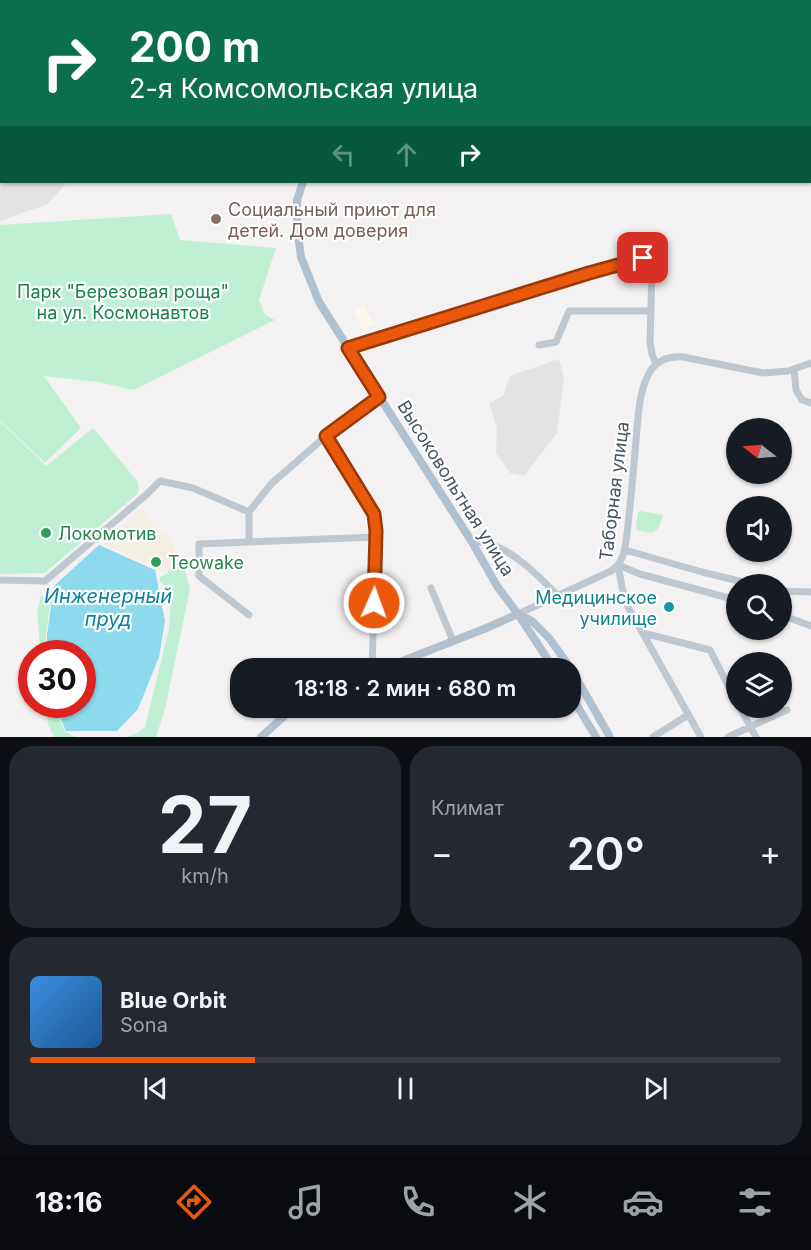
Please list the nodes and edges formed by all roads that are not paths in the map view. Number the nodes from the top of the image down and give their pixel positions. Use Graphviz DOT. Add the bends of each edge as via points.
graph roads {
  1 [pos="303,183"];
  2 [pos="651,310"];
  3 [pos="539,345"];
  4 [pos="348,348"];
  5 [pos="811,363"];
  6 [pos="656,364"];
  7 [pos="794,369"];
  8 [pos="379,397"];
  9 [pos="811,403"];
  10 [pos="326,436"];
  11 [pos="249,512"];
  12 [pos="376,537"];
  13 [pos="249,542"];
  14 [pos="472,542"];
  15 [pos="624,550"];
  16 [pos="618,565"];
  17 [pos="726,578"];
  18 [pos="0,580"];
  19 [pos="431,588"];
  20 [pos="792,591"];
  21 [pos="811,592"];
  22 [pos="557,595"];
  23 [pos="726,597"];
  24 [pos="518,614"];
  25 [pos="249,615"];
  26 [pos="792,619"];
  27 [pos="811,626"];
  28 [pos="643,633"];
  29 [pos="453,641"];
  30 [pos="372,658"];
  31 [pos="410,658"];
  32 [pos="547,658"];
  33 [pos="726,681"];
  34 [pos="581,712"];
  35 [pos="688,715"];
  36 [pos="282,718"];
  37 [pos="746,718"];
  38 [pos="768,718"];
  39 [pos="750,726"];
  40 [pos="261,737"];
  41 [pos="596,737"];
  42 [pos="610,737"];
  43 [pos="653,737"];
  44 [pos="701,737"];
  45 [pos="728,737"];
  46 [pos="756,737"];
  1 -- 4 [label="main road, Высоковольтная улица" via="297,200 302,257 319,302"];
  2 -- 3 [label="street" via="569,311 556,342"];
  2 -- 4 [label="street" via="651,262 643,258"];
  2 -- 6 [label="street" via="650,342"];
  4 -- 8 [label="main road, Высоковольтная улица"];
  5 -- 7 [label="street"];
  6 -- 7 [label="street" via="673,356 763,373"];
  6 -- 15 [label="street, Таборная улица" via="647,376 640,399"];
  7 -- 9 [label="street" via="796,390 802,400"];
  8 -- 10 [label="street"];
  8 -- 14 [label="main road, Высоковольтная улица"];
  10 -- 11 [label="street" via="271,484"];
  10 -- 12 [label="street" via="374,514"];
  11 -- 13 [label="street"];
  11 -- 18 [label="street" via="193,488 159,481 45,581"];
  12 -- 13 [label="street"];
  12 -- 30 [label="street"];
  13 -- 25 [label="street" via="199,544 199,576"];
  14 -- 22 [label="street" via="486,543 511,554"];
  14 -- 24 [label="main road, Высоковольтная улица"];
  15 -- 16 [label="street, Таборная улица"];
  15 -- 17 [label="street"];
  16 -- 22 [label="street"];
  16 -- 23 [label="street"];
  16 -- 28 [label="street, Таборная улица" via="628,607"];
  19 -- 29 [label="street"];
  20 -- 21 [label="street"];
  22 -- 24 [label="street"];
  24 -- 29 [label="main road"];
  24 -- 32 [label="main road, Высоковольтная улица"];
  24 -- 42 [label="main road, Высоковольтная улица" via="532,621 549,638"];
  26 -- 27 [label="street"];
  28 -- 33 [label="street" via="710,650"];
  28 -- 35 [label="street, Таборная улица"];
  29 -- 31 [label="main road"];
  34 -- 41 [label="main road"];
  35 -- 43 [label="street"];
  35 -- 44 [label="street, Таборная улица"];
  36 -- 40 [label="main road"];
  37 -- 39 [label="street"];
  38 -- 39 [label="street"];
  39 -- 45 [label="street"];
  39 -- 46 [label="street"];
}
